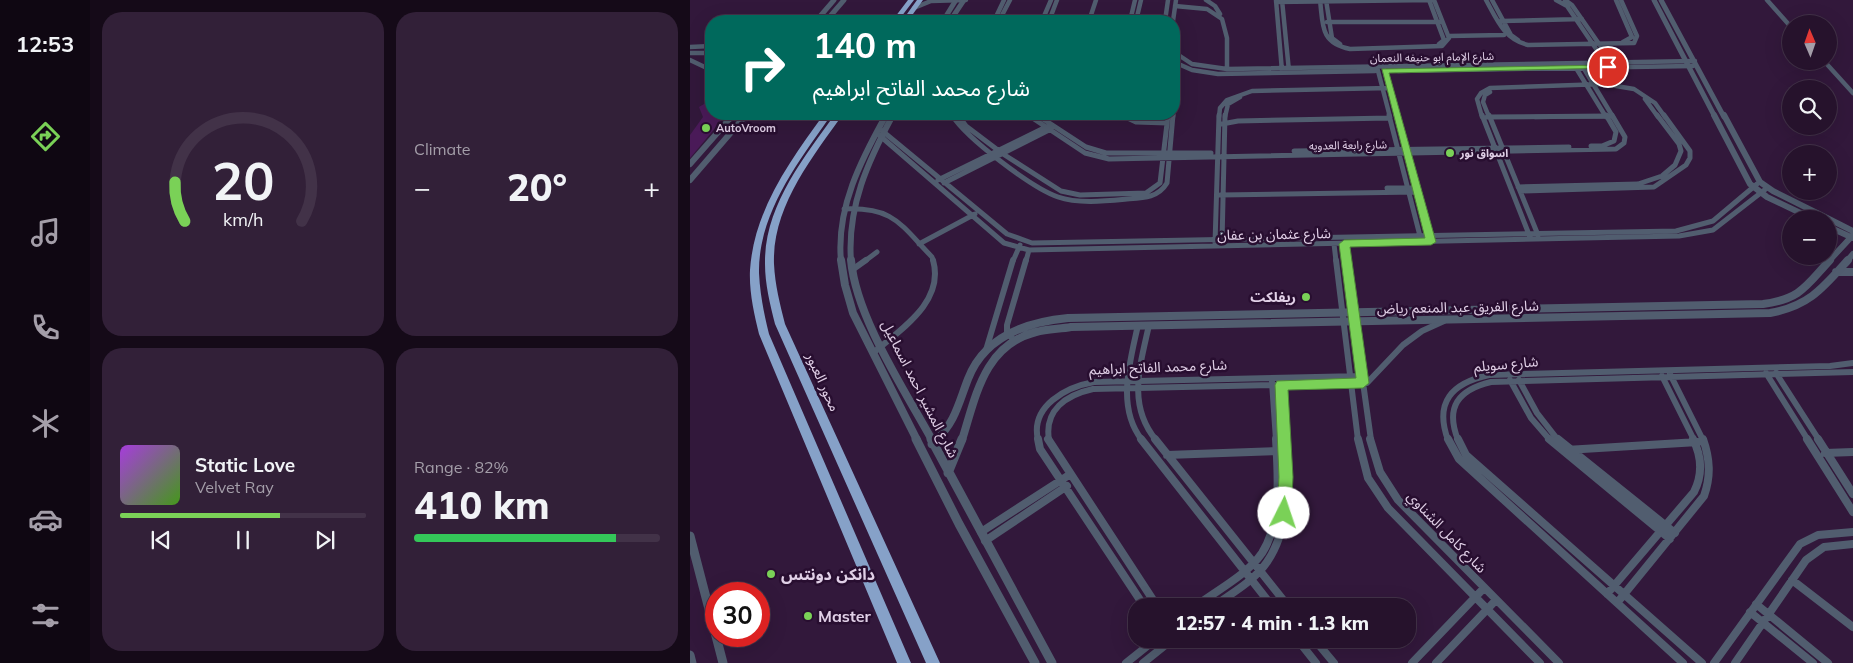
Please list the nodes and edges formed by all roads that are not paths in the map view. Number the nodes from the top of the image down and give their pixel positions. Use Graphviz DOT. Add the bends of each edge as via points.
graph roads {
  1 [pos="911,0"];
  2 [pos="920,0"];
  3 [pos="964,0"];
  4 [pos="1004,0"];
  5 [pos="1010,0"];
  6 [pos="1051,0"];
  7 [pos="1057,0"];
  8 [pos="1096,0"];
  9 [pos="1135,0"];
  10 [pos="1141,0"];
  11 [pos="1168,0"];
  12 [pos="1176,0"];
  13 [pos="1206,0"];
  14 [pos="1432,0"];
  15 [pos="1486,0"];
  16 [pos="1492,0"];
  17 [pos="1556,0"];
  18 [pos="1565,0"];
  19 [pos="1616,0"];
  20 [pos="1621,0"];
  21 [pos="1654,0"];
  22 [pos="1662,0"];
  23 [pos="1766,0"];
  24 [pos="1771,0"];
  25 [pos="956,1"];
  26 [pos="1276,1"];
  27 [pos="1283,1"];
  28 [pos="1320,1"];
  29 [pos="1326,1"];
  30 [pos="833,2"];
  31 [pos="843,2"];
  32 [pos="1175,6"];
  33 [pos="1188,6"];
  34 [pos="914,8"];
  35 [pos="1220,14"];
  36 [pos="821,15"];
  37 [pos="831,15"];
  38 [pos="900,15"];
  39 [pos="909,15"];
  40 [pos="947,15"];
  41 [pos="954,15"];
  42 [pos="997,15"];
  43 [pos="1002,15"];
  44 [pos="1045,15"];
  45 [pos="1051,15"];
  46 [pos="1091,15"];
  47 [pos="1131,15"];
  48 [pos="1137,15"];
  49 [pos="1166,15"];
  50 [pos="1174,15"];
  51 [pos="1782,15"];
  52 [pos="1784,15"];
  53 [pos="1503,20"];
  54 [pos="1577,20"];
  55 [pos="1582,20"];
  56 [pos="1497,21"];
  57 [pos="1441,22"];
  58 [pos="1324,23"];
  59 [pos="1330,23"];
  60 [pos="1504,35"];
  61 [pos="1449,36"];
  62 [pos="1596,43"];
  63 [pos="705,46"];
  64 [pos="690,47"];
  65 [pos="1373,47"];
  66 [pos="690,53"];
  67 [pos="705,53"];
  68 [pos="1180,57"];
  69 [pos="690,60"];
  70 [pos="1687,64"];
  71 [pos="1696,64"];
  72 [pos="1180,65"];
  73 [pos="1607,65"];
  74 [pos="1614,65"];
  75 [pos="705,67"];
  76 [pos="1583,67"];
  77 [pos="1576,68"];
  78 [pos="1227,69"];
  79 [pos="1378,69"];
  80 [pos="1384,69"];
  81 [pos="1282,70"];
  82 [pos="1289,70"];
  83 [pos="1832,70"];
  84 [pos="1837,70"];
  85 [pos="1591,87"];
  86 [pos="1853,87"];
  87 [pos="1383,90"];
  88 [pos="1390,90"];
  89 [pos="1853,93"];
  90 [pos="1660,113"];
  91 [pos="1606,116"];
  92 [pos="1613,116"];
  93 [pos="1486,117"];
  94 [pos="1222,118"];
  95 [pos="1390,118"];
  96 [pos="727,120"];
  97 [pos="742,120"];
  98 [pos="824,120"];
  99 [pos="835,120"];
  100 [pos="885,120"];
  101 [pos="890,120"];
  102 [pos="954,120"];
  103 [pos="960,120"];
  104 [pos="1037,120"];
  105 [pos="1042,120"];
  106 [pos="1132,120"];
  107 [pos="1167,120"];
  108 [pos="1173,120"];
  109 [pos="1238,121"];
  110 [pos="1166,123"];
  111 [pos="1219,124"];
  112 [pos="1225,124"];
  113 [pos="1050,127"];
  114 [pos="880,133"];
  115 [pos="1496,150"];
  116 [pos="1503,150"];
  117 [pos="1406,151"];
  118 [pos="1001,152"];
  119 [pos="1399,152"];
  120 [pos="1218,154"];
  121 [pos="1224,154"];
  122 [pos="995,155"];
  123 [pos="1163,156"];
  124 [pos="1170,156"];
  125 [pos="690,164"];
  126 [pos="690,180"];
  127 [pos="944,181"];
  128 [pos="1760,182"];
  129 [pos="936,184"];
  130 [pos="1753,188"];
  131 [pos="1767,188"];
  132 [pos="1519,189"];
  133 [pos="1408,190"];
  134 [pos="1417,190"];
  135 [pos="1224,193"];
  136 [pos="1760,193"];
  137 [pos="1217,194"];
  138 [pos="851,206"];
  139 [pos="1795,210"];
  140 [pos="1811,210"];
  141 [pos="980,211"];
  142 [pos="972,215"];
  143 [pos="1837,225"];
  144 [pos="1837,229"];
  145 [pos="1852,235"];
  146 [pos="1530,236"];
  147 [pos="1539,236"];
  148 [pos="1421,239"];
  149 [pos="1430,239"];
  150 [pos="1024,242"];
  151 [pos="1215,243"];
  152 [pos="1222,243"];
  153 [pos="919,244"];
  154 [pos="1334,244"];
  155 [pos="1344,244"];
  156 [pos="1017,248"];
  157 [pos="1029,250"];
  158 [pos="877,252"];
  159 [pos="1853,254"];
  160 [pos="852,270"];
  161 [pos="1836,272"];
  162 [pos="1853,272"];
  163 [pos="1343,318"];
  164 [pos="1354,318"];
  165 [pos="1449,318"];
  166 [pos="1138,325"];
  167 [pos="1149,325"];
  168 [pos="1007,333"];
  169 [pos="1014,340"];
  170 [pos="881,346"];
  171 [pos="986,350"];
  172 [pos="873,353"];
  173 [pos="975,364"];
  174 [pos="1851,364"];
  175 [pos="986,366"];
  176 [pos="1763,368"];
  177 [pos="1773,368"];
  178 [pos="1852,372"];
  179 [pos="1661,374"];
  180 [pos="1670,374"];
  181 [pos="1767,375"];
  182 [pos="1777,375"];
  183 [pos="1509,378"];
  184 [pos="1518,378"];
  185 [pos="1351,380"];
  186 [pos="1363,380"];
  187 [pos="1281,381"];
  188 [pos="1853,381"];
  189 [pos="1272,382"];
  190 [pos="1127,384"];
  191 [pos="1138,384"];
  192 [pos="1700,442"];
  193 [pos="932,444"];
  194 [pos="1568,449"];
  195 [pos="1276,450"];
  196 [pos="1560,452"];
  197 [pos="1853,452"];
  198 [pos="1816,453"];
  199 [pos="1827,453"];
  200 [pos="1167,455"];
  201 [pos="948,473"];
  202 [pos="1071,478"];
  203 [pos="1063,484"];
  204 [pos="1853,494"];
  205 [pos="1020,507"];
  206 [pos="1853,512"];
  207 [pos="1024,515"];
  208 [pos="1663,529"];
  209 [pos="981,532"];
  210 [pos="1853,532"];
  211 [pos="690,536"];
  212 [pos="1672,536"];
  213 [pos="985,541"];
  214 [pos="1853,544"];
  215 [pos="1253,562"];
  216 [pos="1243,570"];
  217 [pos="1259,570"];
  218 [pos="1250,578"];
  219 [pos="1792,580"];
  220 [pos="1614,586"];
  221 [pos="1484,588"];
  222 [pos="1213,593"];
  223 [pos="1607,594"];
  224 [pos="1624,595"];
  225 [pos="1150,596"];
  226 [pos="1138,598"];
  227 [pos="1206,598"];
  228 [pos="1214,598"];
  229 [pos="1224,598"];
  230 [pos="1266,598"];
  231 [pos="1282,598"];
  232 [pos="1476,598"];
  233 [pos="1496,600"];
  234 [pos="1617,603"];
  235 [pos="1753,608"];
  236 [pos="1487,609"];
  237 [pos="1766,618"];
  238 [pos="1853,627"];
  239 [pos="1145,648"];
  240 [pos="1160,648"];
  241 [pos="1305,648"];
  242 [pos="1322,648"];
  243 [pos="690,655"];
  244 [pos="692,663"];
  245 [pos="723,663"];
  246 [pos="904,663"];
  247 [pos="933,663"];
  248 [pos="1035,663"];
  249 [pos="1052,663"];
  250 [pos="1126,663"];
  251 [pos="1143,663"];
  252 [pos="1316,663"];
  253 [pos="1334,663"];
  254 [pos="1412,663"];
  255 [pos="1436,663"];
  256 [pos="1540,663"];
  257 [pos="1559,663"];
  258 [pos="1683,663"];
  259 [pos="1702,663"];
  260 [pos="1714,663"];
  261 [pos="1735,663"];
  262 [pos="1813,663"];
  263 [pos="1828,663"];
  1 -- 38 [label="highway"];
  2 -- 34 [label="highway"];
  3 -- 25 [label="street"];
  3 -- 41 [label="street"];
  4 -- 42 [label="street"];
  5 -- 43 [label="street"];
  6 -- 44 [label="street"];
  7 -- 45 [label="street"];
  8 -- 46 [label="street"];
  9 -- 47 [label="street"];
  10 -- 48 [label="street"];
  11 -- 49 [label="street"];
  12 -- 32 [label="street"];
  13 -- 33 [label="street"];
  13 -- 35 [label="street"];
  14 -- 29 [label="street"];
  14 -- 57 [label="street"];
  15 -- 56 [label="street"];
  16 -- 53 [label="street"];
  17 -- 54 [label="street" via="1567,6"];
  18 -- 55 [label="street"];
  19 -- 62 [label="street" via="1632,37 1624,42"];
  20 -- 62 [label="street" via="1637,40 1627,44"];
  21 -- 70 [label="street"];
  22 -- 71 [label="street"];
  23 -- 51 [label="street"];
  24 -- 52 [label="street"];
  25 -- 34 [label="street" via="931,1"];
  25 -- 40 [label="street"];
  26 -- 27 [label="street"];
  26 -- 81 [label="street"];
  27 -- 28 [label="street"];
  27 -- 82 [label="street"];
  28 -- 29 [label="street"];
  28 -- 58 [label="street"];
  29 -- 59 [label="street"];
  30 -- 31 [label="street"];
  30 -- 36 [label="street"];
  31 -- 37 [label="street"];
  32 -- 33 [label="street"];
  32 -- 50 [label="street"];
  33 -- 35 [label="street"];
  34 -- 39 [label="highway"];
  35 -- 78 [label="street" via="1227,30"];
  53 -- 54 [label="street"];
  53 -- 56 [label="street"];
  53 -- 62 [label="street" via="1511,35 1522,41"];
  54 -- 55 [label="street"];
  54 -- 62 [label="street"];
  55 -- 62 [label="street"];
  56 -- 60 [label="street"];
  57 -- 59 [label="street"];
  57 -- 61 [label="street"];
  57 -- 65 [label="street" via="1444,40 1437,45"];
  58 -- 59 [label="street"];
  58 -- 65 [label="street" via="1327,39 1335,46 1350,49"];
  59 -- 65 [label="street" via="1336,43"];
  60 -- 61 [label="street"];
  60 -- 62 [label="street" via="1513,42 1528,46"];
  61 -- 65 [label="street" via="1447,43 1437,47"];
  62 -- 73 [label="street"];
  62 -- 74 [label="street"];
  63 -- 64 [label="street"];
  66 -- 67 [label="street"];
  68 -- 78 [label="street, شارع الإمام ابو حنيفه النعمان" via="1194,64"];
  69 -- 75 [label="street"];
  70 -- 71 [label="street, شارع الإمام ابو حنيفه النعمان"];
  70 -- 74 [label="street, شارع الإمام ابو حنيفه النعمان"];
  70 -- 130 [label="street"];
  71 -- 128 [label="street"];
  72 -- 81 [label="street, شارع الإمام ابو حنيفه النعمان" via="1209,73"];
  73 -- 74 [label="street, شارع الإمام ابو حنيفه النعمان"];
  73 -- 76 [label="street, شارع الإمام ابو حنيفه النعمان"];
  73 -- 80 [label="street, شارع الإمام ابو حنيفه النعمان"];
  76 -- 77 [label="street, شارع الإمام ابو حنيفه النعمان"];
  76 -- 85 [label="street, شارع رابعة العدويه"];
  77 -- 80 [label="street, شارع الإمام ابو حنيفه النعمان"];
  77 -- 85 [label="street, شارع رابعة العدويه"];
  78 -- 81 [label="street, شارع الإمام ابو حنيفه النعمان"];
  79 -- 80 [label="street, شارع الإمام ابو حنيفه النعمان"];
  79 -- 82 [label="street, شارع الإمام ابو حنيفه النعمان"];
  79 -- 87 [label="street"];
  80 -- 88 [label="street"];
  81 -- 82 [label="street, شارع الإمام ابو حنيفه النعمان"];
  83 -- 89 [label="street"];
  84 -- 86 [label="street"];
  85 -- 90 [label="street" via="1619,86 1634,90 1652,99"];
  85 -- 91 [label="street, شارع رابعة العدويه"];
  85 -- 92 [label="street, شارع رابعة العدويه"];
  85 -- 93 [label="street" via="1492,88 1477,99"];
  87 -- 88 [label="street"];
  87 -- 94 [label="street" via="1253,94 1228,104"];
  87 -- 95 [label="street"];
  88 -- 117 [label="street"];
  90 -- 132 [label="street" via="1680,144 1682,154 1677,164 1653,181"];
  90 -- 132 [label="street" via="1686,144 1691,155 1686,165 1659,185 1641,189"];
  91 -- 92 [label="street"];
  91 -- 93 [label="street"];
  91 -- 116 [label="street, شارع رابعة العدويه" via="1616,132 1614,141 1609,144"];
  92 -- 116 [label="street, شارع رابعة العدويه" via="1625,137 1624,143 1616,149"];
  93 -- 115 [label="street"];
  93 -- 116 [label="street"];
  94 -- 109 [label="street"];
  94 -- 111 [label="street"];
  94 -- 112 [label="street"];
  95 -- 109 [label="street"];
  95 -- 119 [label="street"];
  96 -- 125 [label="street"];
  97 -- 126 [label="street"];
  98 -- 246 [label="highway" via="787,170 768,207 754,261 756,305 764,334"];
  99 -- 247 [label="highway, محور العبور" via="802,165 782,201 771,240 772,296 780,324"];
  100 -- 114 [label="street, شارع المشير احمد اسماعيل"];
  101 -- 114 [label="street, شارع المشير احمد اسماعيل"];
  102 -- 122 [label="street"];
  103 -- 118 [label="street"];
  104 -- 113 [label="street, شارع رابعة العدويه"];
  105 -- 113 [label="street, شارع رابعة العدويه"];
  106 -- 110 [label="street"];
  107 -- 110 [label="street"];
  108 -- 124 [label="street"];
  109 -- 112 [label="street"];
  110 -- 123 [label="street"];
  111 -- 112 [label="street"];
  111 -- 120 [label="street"];
  112 -- 121 [label="street"];
  113 -- 118 [label="street"];
  113 -- 123 [label="street, شارع رابعة العدويه" via="1085,153 1101,158"];
  114 -- 127 [label="street, شارع عثمان بن عفان"];
  114 -- 129 [label="street, شارع عثمان بن عفان"];
  114 -- 138 [label="street, شارع المشير احمد اسماعيل"];
  115 -- 116 [label="street, شارع رابعة العدويه"];
  115 -- 117 [label="street, شارع رابعة العدويه"];
  115 -- 146 [label="street"];
  116 -- 132 [label="street"];
  117 -- 119 [label="street, شارع رابعة العدويه"];
  117 -- 134 [label="street"];
  118 -- 122 [label="street"];
  118 -- 123 [label="street" via="1053,188 1080,195 1139,194 1152,190 1160,182"];
  119 -- 121 [label="street, شارع رابعة العدويه"];
  119 -- 133 [label="street"];
  120 -- 121 [label="street, شارع رابعة العدويه"];
  120 -- 124 [label="street, شارع رابعة العدويه"];
  120 -- 137 [label="street"];
  121 -- 135 [label="street"];
  122 -- 124 [label="street" via="1046,191 1076,200 1155,195 1167,183"];
  122 -- 127 [label="street"];
  123 -- 124 [label="street, شارع رابعة العدويه"];
  127 -- 129 [label="street"];
  127 -- 141 [label="street, شارع عثمان بن عفان"];
  128 -- 130 [label="street, شارع عثمان بن عفان"];
  128 -- 131 [label="street"];
  129 -- 142 [label="street, شارع عثمان بن عفان"];
  130 -- 136 [label="street"];
  130 -- 147 [label="street, شارع عثمان بن عفان" via="1715,221 1698,228"];
  131 -- 136 [label="street, شارع عثمان بن عفان"];
  131 -- 140 [label="street"];
  132 -- 147 [label="street"];
  133 -- 134 [label="street"];
  133 -- 135 [label="street"];
  133 -- 148 [label="street"];
  134 -- 149 [label="street"];
  135 -- 137 [label="street"];
  135 -- 152 [label="street"];
  136 -- 139 [label="street"];
  136 -- 147 [label="street, شارع عثمان بن عفان" via="1722,225 1703,233 1679,236"];
  137 -- 151 [label="street"];
  138 -- 153 [label="street" via="878,210 892,216"];
  138 -- 160 [label="street, شارع المشير احمد اسماعيل"];
  138 -- 172 [label="street, شارع المشير احمد اسماعيل" via="840,254 841,273 853,313"];
  141 -- 142 [label="street"];
  141 -- 150 [label="street, شارع عثمان بن عفان" via="1008,234"];
  142 -- 153 [label="street"];
  142 -- 156 [label="street, شارع عثمان بن عفان" via="1004,243"];
  143 -- 145 [label="street"];
  144 -- 145 [label="street"];
  145 -- 164 [label="street, شارع الفريق عبد المنعم رياض" via="1800,293 1774,303"];
  146 -- 147 [label="street, شارع عثمان بن عفان"];
  146 -- 149 [label="street, شارع عثمان بن عفان"];
  148 -- 149 [label="street, شارع عثمان بن عفان"];
  148 -- 152 [label="street, شارع عثمان بن عفان"];
  148 -- 155 [label="street, شارع عثمان بن عفان"];
  150 -- 151 [label="street, شارع عثمان بن عفان"];
  150 -- 156 [label="street"];
  151 -- 152 [label="street, شارع عثمان بن عفان"];
  151 -- 157 [label="street, شارع عثمان بن عفان"];
  152 -- 154 [label="street, شارع عثمان بن عفان"];
  153 -- 170 [label="street" via="936,265 937,274 930,295 915,316"];
  154 -- 155 [label="street, شارع عثمان بن عفان"];
  154 -- 163 [label="street, شارع كامل الشناوي"];
  155 -- 164 [label="street, شارع كامل الشناوي"];
  156 -- 157 [label="street, شارع عثمان بن عفان"];
  156 -- 171 [label="street"];
  157 -- 168 [label="street"];
  158 -- 160 [label="street"];
  159 -- 161 [label="street, شارع الفريق عبد المنعم رياض"];
  160 -- 170 [label="street, شارع المشير احمد اسماعيل" via="864,309"];
  161 -- 162 [label="street"];
  161 -- 165 [label="street, شارع الفريق عبد المنعم رياض" via="1811,300 1782,312"];
  163 -- 164 [label="street, شارع الفريق عبد المنعم رياض"];
  163 -- 167 [label="street, شارع الفريق عبد المنعم رياض"];
  163 -- 168 [label="street, شارع الفريق عبد المنعم رياض" via="1051,319 1027,324"];
  163 -- 185 [label="street, شارع كامل الشناوي"];
  164 -- 165 [label="street, شارع الفريق عبد المنعم رياض"];
  164 -- 186 [label="street, شارع كامل الشناوي"];
  165 -- 186 [label="street" via="1411,338 1390,356 1370,382"];
  166 -- 167 [label="street, شارع الفريق عبد المنعم رياض"];
  166 -- 169 [label="street, شارع الفريق عبد المنعم رياض" via="1057,327 1031,332"];
  166 -- 190 [label="street"];
  167 -- 191 [label="street"];
  168 -- 169 [label="street"];
  168 -- 171 [label="street, شارع الفريق عبد المنعم رياض"];
  169 -- 175 [label="street, شارع الفريق عبد المنعم رياض"];
  170 -- 172 [label="street"];
  170 -- 193 [label="street, شارع المشير احمد اسماعيل"];
  171 -- 173 [label="street, شارع الفريق عبد المنعم رياض"];
  172 -- 248 [label="street, شارع المشير احمد اسماعيل" via="959,524"];
  173 -- 175 [label="street"];
  173 -- 193 [label="street, شارع الفريق عبد المنعم رياض" via="955,419"];
  174 -- 177 [label="street, شارع سويلم"];
  174 -- 178 [label="street"];
  175 -- 201 [label="street, شارع الفريق عبد المنعم رياض"];
  176 -- 177 [label="street, شارع سويلم"];
  176 -- 180 [label="street, شارع سويلم"];
  176 -- 181 [label="street"];
  177 -- 182 [label="street"];
  178 -- 182 [label="street, شارع سويلم"];
  178 -- 188 [label="street"];
  179 -- 180 [label="street, شارع سويلم"];
  179 -- 184 [label="street, شارع سويلم"];
  179 -- 192 [label="street"];
  180 -- 181 [label="street, شارع سويلم"];
  180 -- 192 [label="street"];
  181 -- 182 [label="street, شارع سويلم"];
  181 -- 198 [label="street"];
  182 -- 199 [label="street"];
  183 -- 184 [label="street, شارع سويلم"];
  183 -- 196 [label="street" via="1534,422"];
  183 -- 220 [label="street, شارع سويلم" via="1482,383 1464,392 1452,416 1455,436 1475,463"];
  183 -- 223 [label="street, شارع سويلم" via="1478,376 1453,390 1442,414 1448,442 1468,469"];
  184 -- 194 [label="street" via="1543,423"];
  185 -- 186 [label="street, شارع محمد الفاتح ابراهيم"];
  185 -- 187 [label="street, شارع محمد الفاتح ابراهيم"];
  185 -- 232 [label="street, شارع كامل الشناوي" via="1362,463 1377,493"];
  186 -- 221 [label="street, شارع كامل الشناوي" via="1371,444 1388,486 1409,513"];
  187 -- 189 [label="street, شارع محمد الفاتح ابراهيم"];
  187 -- 217 [label="street" via="1285,503 1277,541 1269,559"];
  189 -- 191 [label="street, شارع محمد الفاتح ابراهيم"];
  189 -- 195 [label="street"];
  190 -- 191 [label="street, شارع محمد الفاتح ابراهيم"];
  190 -- 202 [label="street, شارع محمد الفاتح ابراهيم" via="1082,390 1055,408 1047,426 1047,435"];
  190 -- 203 [label="street, شارع محمد الفاتح ابراهيم" via="1094,382 1074,385 1045,406 1037,426 1038,443"];
  190 -- 216 [label="street" via="1128,414 1139,436"];
  191 -- 200 [label="street" via="1141,418"];
  192 -- 194 [label="street"];
  192 -- 208 [label="street" via="1700,482"];
  192 -- 212 [label="street" via="1712,470 1709,488"];
  193 -- 201 [label="street, شارع المشير احمد اسماعيل"];
  194 -- 196 [label="street"];
  194 -- 208 [label="street"];
  195 -- 200 [label="street"];
  195 -- 215 [label="street" via="1274,517 1264,550"];
  196 -- 208 [label="street"];
  197 -- 199 [label="street"];
  198 -- 199 [label="street"];
  198 -- 206 [label="street"];
  199 -- 204 [label="street"];
  200 -- 215 [label="street"];
  201 -- 209 [label="street, شارع المشير احمد اسماعيل"];
  202 -- 203 [label="street"];
  202 -- 225 [label="street, شارع محمد الفاتح ابراهيم"];
  203 -- 205 [label="street"];
  203 -- 207 [label="street"];
  203 -- 226 [label="street, شارع محمد الفاتح ابراهيم"];
  205 -- 207 [label="street"];
  205 -- 209 [label="street"];
  207 -- 213 [label="street"];
  208 -- 212 [label="street"];
  208 -- 220 [label="street"];
  209 -- 213 [label="street, شارع المشير احمد اسماعيل"];
  210 -- 235 [label="street" via="1818,535 1800,544"];
  211 -- 245 [label="street"];
  212 -- 224 [label="street"];
  213 -- 249 [label="street, شارع المشير احمد اسماعيل"];
  214 -- 219 [label="street" via="1832,545 1818,551 1806,560"];
  215 -- 216 [label="street"];
  215 -- 217 [label="street"];
  216 -- 218 [label="street"];
  216 -- 222 [label="street"];
  217 -- 218 [label="street"];
  217 -- 231 [label="street"];
  218 -- 229 [label="street"];
  218 -- 230 [label="street"];
  219 -- 237 [label="street"];
  219 -- 238 [label="street"];
  220 -- 223 [label="street"];
  220 -- 224 [label="street, شارع سويلم"];
  221 -- 232 [label="street"];
  221 -- 233 [label="street, شارع كامل الشناوي"];
  222 -- 227 [label="street"];
  222 -- 228 [label="street"];
  223 -- 234 [label="street, شارع سويلم"];
  224 -- 234 [label="street"];
  224 -- 259 [label="street, شارع سويلم"];
  232 -- 236 [label="street, شارع كامل الشناوي"];
  232 -- 254 [label="street"];
  233 -- 236 [label="street"];
  233 -- 257 [label="street, شارع كامل الشناوي"];
  234 -- 258 [label="street, شارع سويلم"];
  235 -- 237 [label="street"];
  235 -- 260 [label="street"];
  236 -- 255 [label="street"];
  236 -- 256 [label="street, شارع كامل الشناوي"];
  237 -- 261 [label="street"];
  237 -- 262 [label="street"];
  237 -- 263 [label="street"];
  239 -- 250 [label="street"];
  240 -- 251 [label="street"];
  241 -- 252 [label="street"];
  242 -- 253 [label="street"];
  243 -- 244 [label="street"];
}
